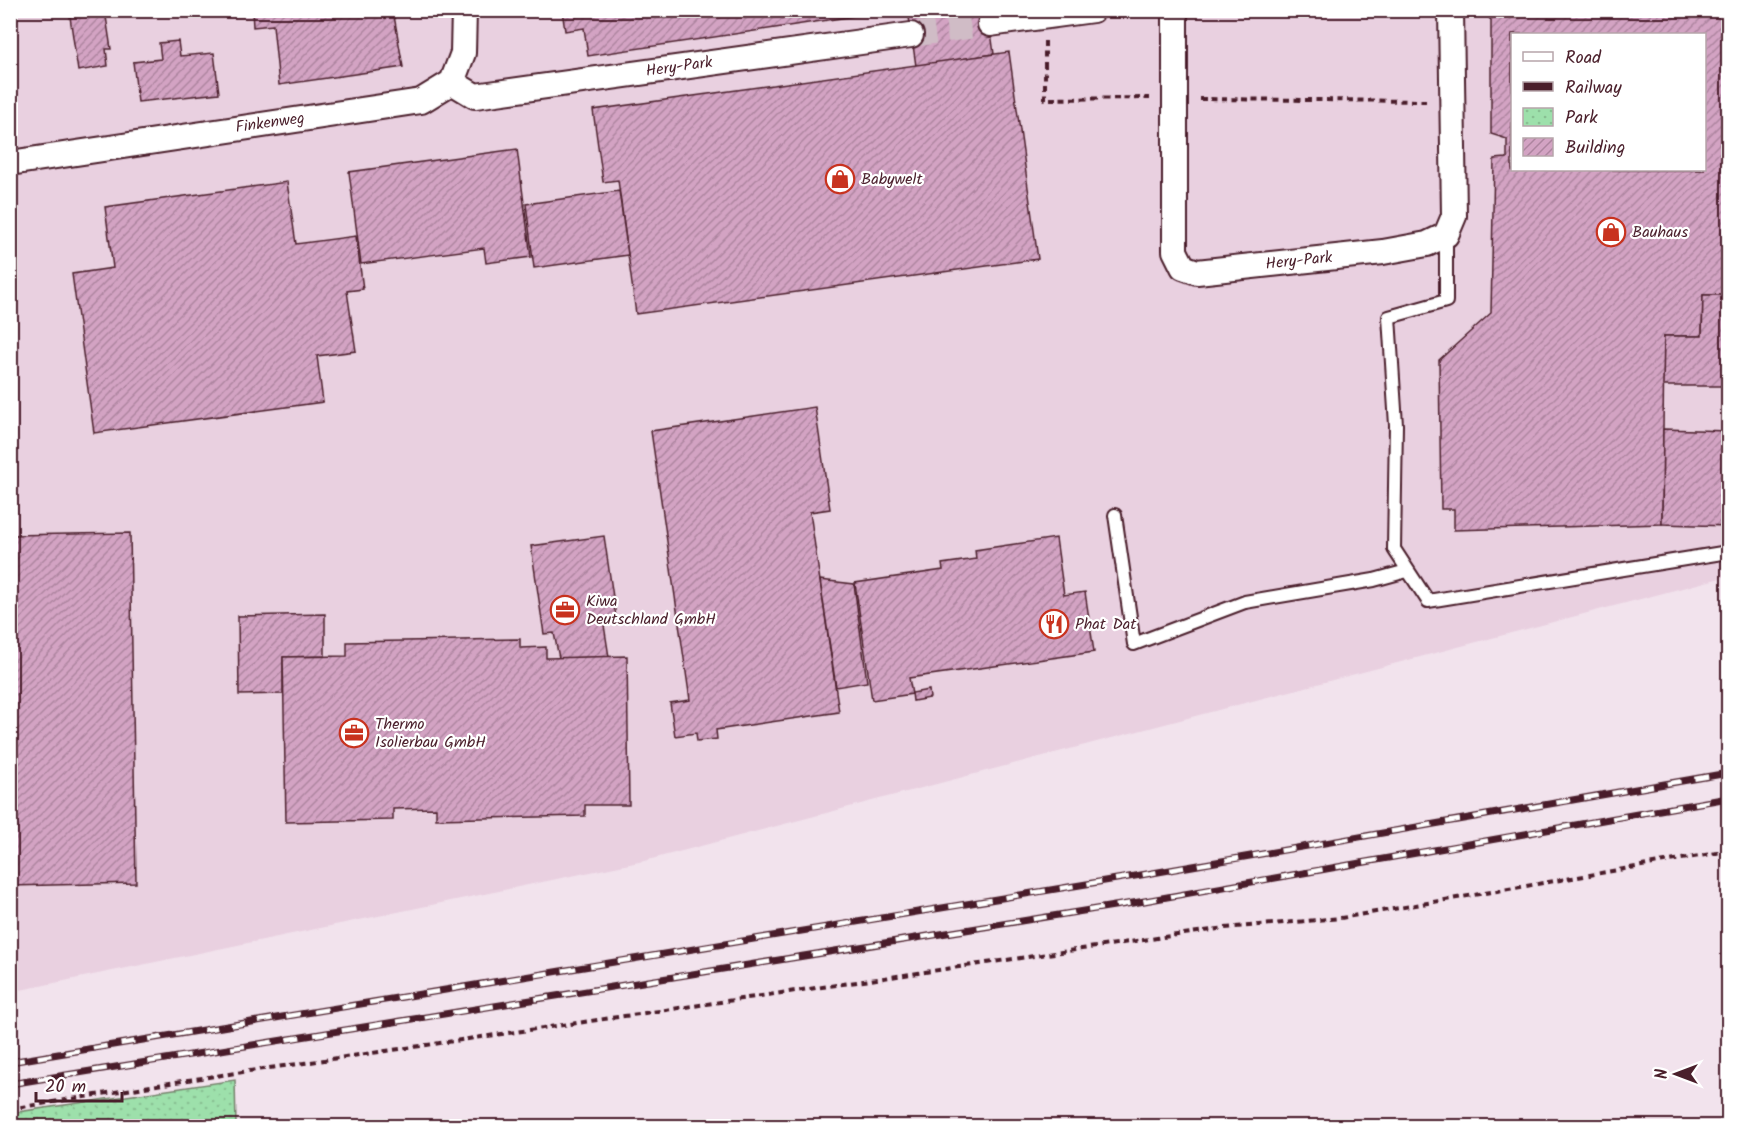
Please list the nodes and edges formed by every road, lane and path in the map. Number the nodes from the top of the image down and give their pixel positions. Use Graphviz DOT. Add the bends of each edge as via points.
graph roads {
  1 [pos="464,10"];
  2 [pos="1093,10"];
  3 [pos="1175,10"];
  4 [pos="1451,10"];
  5 [pos="1045,17"];
  6 [pos="990,24"];
  7 [pos="911,35"];
  8 [pos="452,82"];
  9 [pos="1174,98"];
  10 [pos="1451,102"];
  11 [pos="10,163"];
  12 [pos="1446,235"];
  13 [pos="1114,515"];
  14 [pos="1728,552"];
  15 [pos="1407,571"];
  16 [pos="1728,851"];
  17 [pos="10,1110"];
  1 -- 8 [label="street" via="463,53"];
  2 -- 5 [label="street"];
  3 -- 9 [label="street, Hery-Park"];
  4 -- 10 [label="street"];
  5 -- 6 [label="street"];
  5 -- 9 [label="path" via="1045,99"];
  7 -- 8 [label="street, Hery-Park" via="475,96"];
  8 -- 11 [label="street, Finkenweg" via="421,101"];
  9 -- 10 [label="path"];
  9 -- 12 [label="street, Hery-Park" via="1175,251 1183,267 1197,272 1383,252 1427,244"];
  10 -- 12 [label="street" via="1454,216"];
  12 -- 15 [label="lane" via="1446,302 1389,317 1396,424 1394,549"];
  13 -- 15 [label="lane" via="1134,644 1245,602"];
  14 -- 15 [label="lane" via="1428,601"];
  16 -- 17 [label="path" via="1341,918 1213,929 188,1080"];
}
